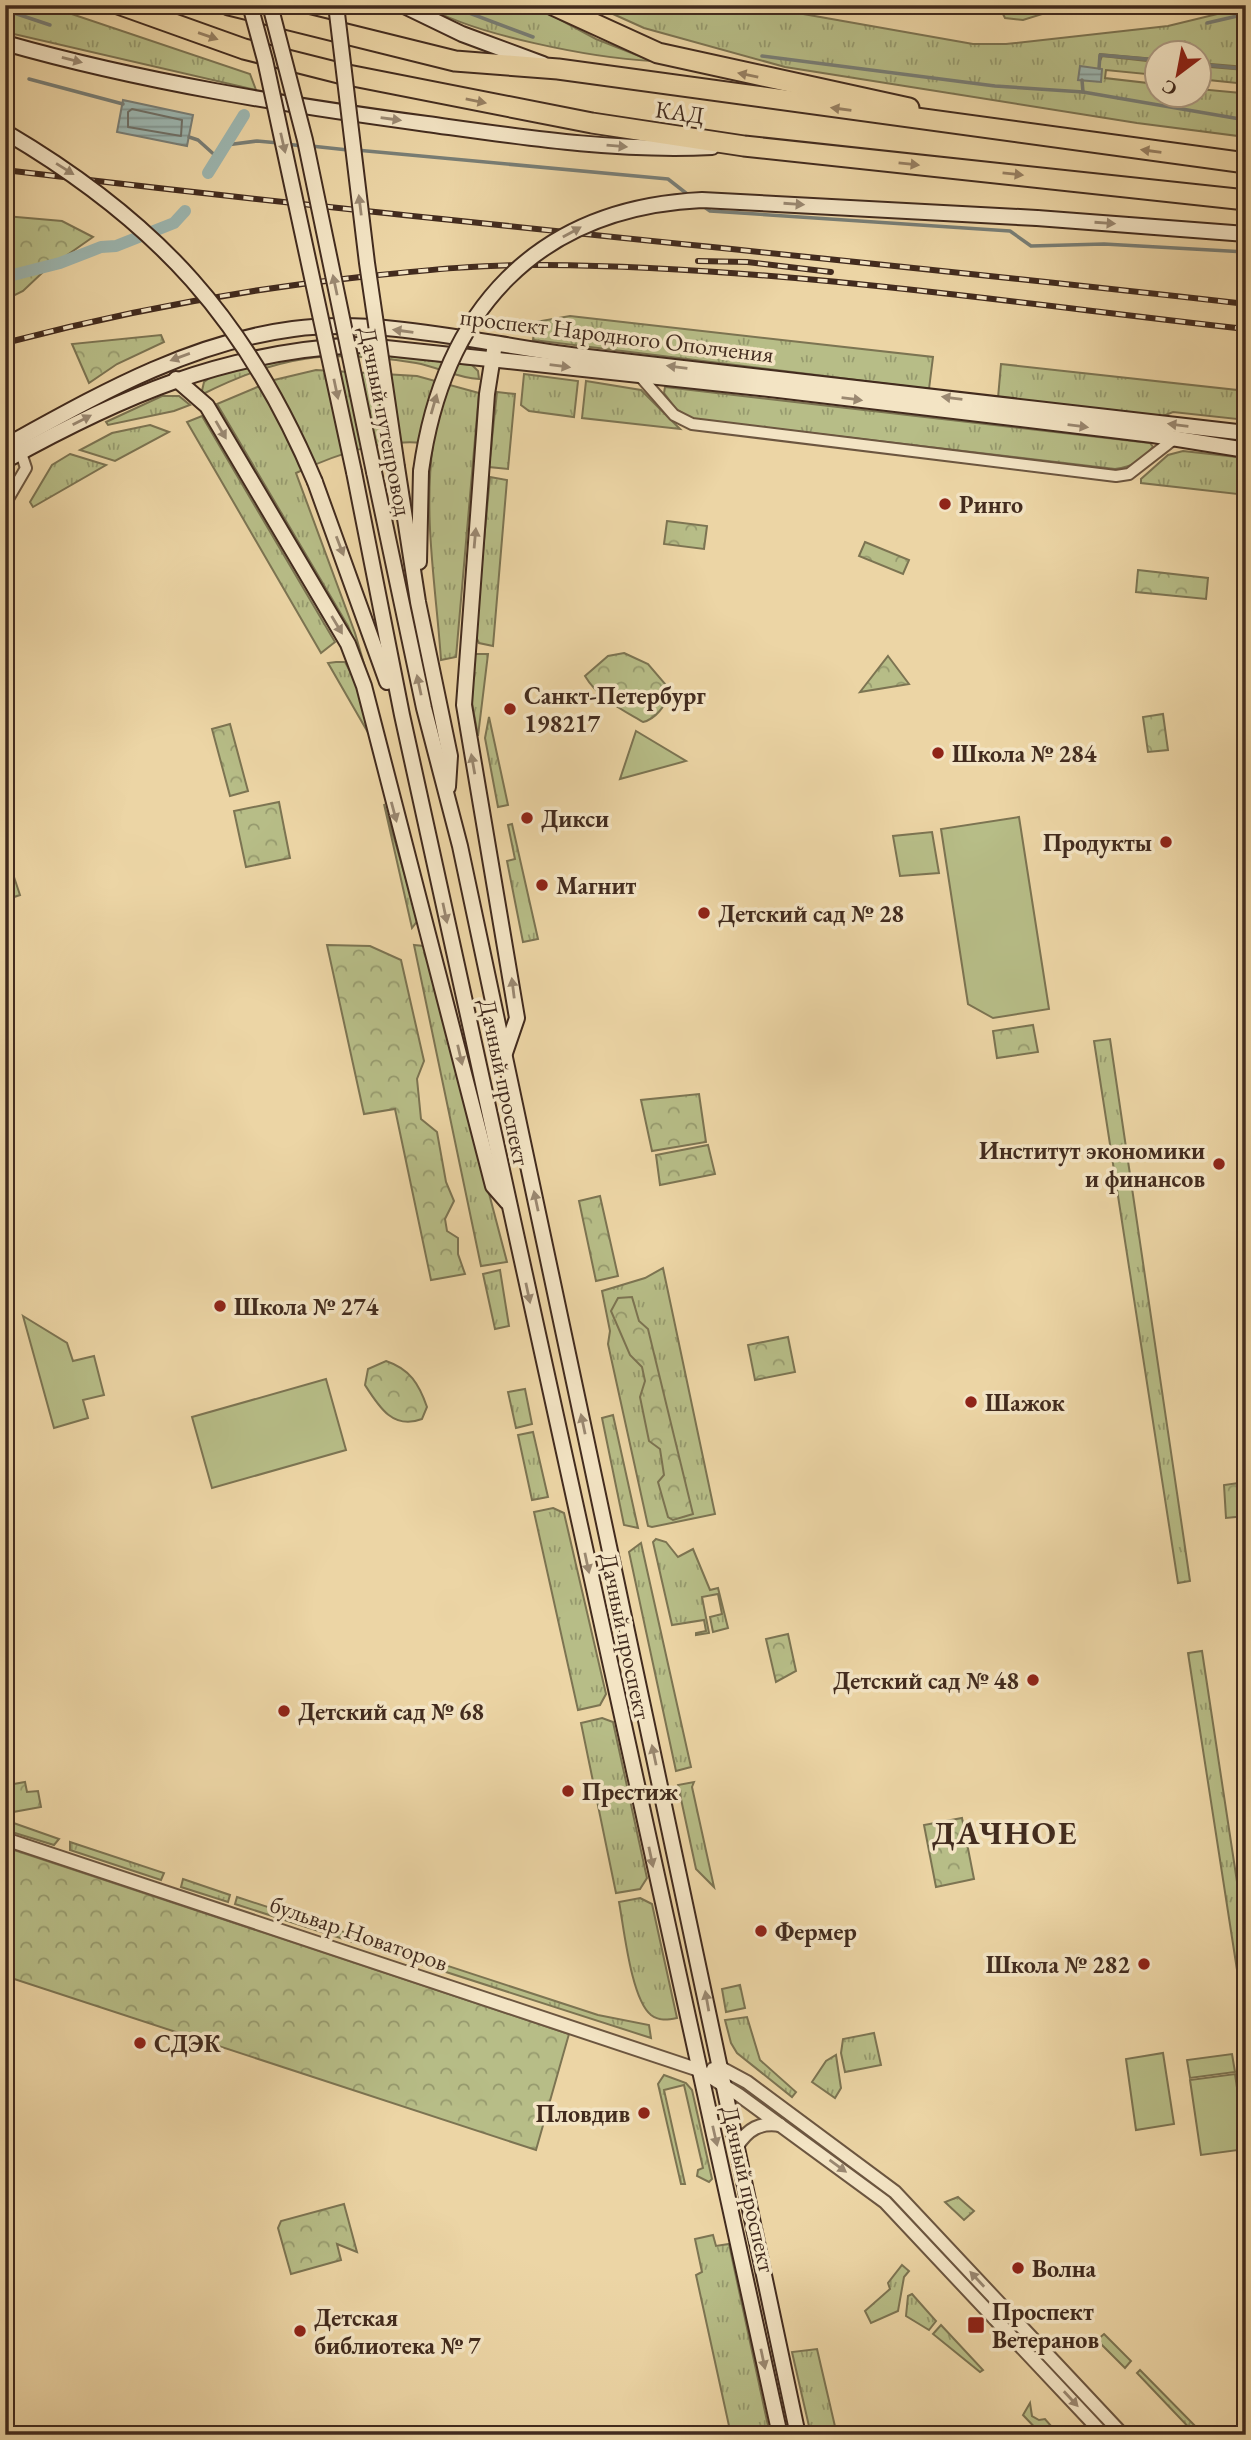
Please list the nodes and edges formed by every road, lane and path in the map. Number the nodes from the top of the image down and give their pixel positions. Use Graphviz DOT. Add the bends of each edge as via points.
graph roads {
  1 [pos="121,5"];
  2 [pos="229,5"];
  3 [pos="250,5"];
  4 [pos="270,5"];
  5 [pos="336,5"];
  6 [pos="402,5"];
  7 [pos="553,5"];
  8 [pos="5,44"];
  9 [pos="558,69"];
  10 [pos="981,128"];
  11 [pos="6,133"];
  12 [pos="744,146"];
  13 [pos="1246,163"];
  14 [pos="1246,200"];
  15 [pos="1246,233"];
  16 [pos="494,352"];
  17 [pos="639,375"];
  18 [pos="176,379"];
  19 [pos="1246,433"];
  20 [pos="1174,439"];
  21 [pos="14,446"];
  22 [pos="1246,450"];
  23 [pos="5,461"];
  24 [pos="5,504"];
  25 [pos="418,602"];
  26 [pos="402,715"];
  27 [pos="446,799"];
  28 [pos="460,846"];
  29 [pos="431,847"];
  30 [pos="504,1054"];
  31 [pos="508,1203"];
  32 [pos="5,1839"];
  33 [pos="720,2068"];
  34 [pos="699,2070"];
  35 [pos="724,2085"];
  36 [pos="782,2126"];
  37 [pos="737,2146"];
  38 [pos="780,2435"];
  39 [pos="798,2435"];
  40 [pos="1104,2435"];
  41 [pos="1123,2435"];
  1 -- 12 [label="highway, КАД, one-way" via="244,48 343,74 592,123"];
  2 -- 9 [label="highway, КАД" via="455,61"];
  3 -- 26 [label="main road, Дачный путепровод, one-way, bridge" via="314,282"];
  27 -- 4 [label="main road, Дачный путепровод, one-way, bridge" via="395,579 306,140"];
  25 -- 5 [label="main road, one-way, bridge" via="380,358"];
  6 -- 9 [label="main road" via="462,34"];
  10 -- 7 [label="highway, one-way" via="886,102 681,60"];
  8 -- 12 [label="main road, one-way" via="110,69 344,113 660,150"];
  10 -- 9 [label="highway, КАД, one-way"];
  13 -- 10 [label="highway, КАД, one-way"];
  11 -- 26 [label="main road, one-way, bridge" via="81,179 136,223 194,280 248,354 304,456"];
  12 -- 14 [label="highway, КАД, one-way"];
  25 -- 15 [label="main road, one-way, bridge" via="421,471 433,402 444,372 460,341 502,283 536,253 591,222 635,207 702,200"];
  16 -- 17 [label="main road, проспект Народного Ополчения, one-way"];
  16 -- 18 [label="main road, проспект Народного Ополчения" via="378,346 294,349"];
  19 -- 16 [label="main road, проспект Народного Ополчения, one-way"];
  16 -- 21 [label="main road, проспект Народного Ополчения, one-way" via="364,327 296,328 262,334 146,370"];
  30 -- 16 [label="main road, one-way" via="517,1018 464,705 485,411"];
  17 -- 20 [label="main road, проспект Народного Ополчения, one-way"];
  17 -- 20 [label="street" via="674,415 692,424 1116,476 1142,466"];
  21 -- 18 [label="main road, проспект Народного Ополчения, one-way"];
  18 -- 31 [label="main road, one-way" via="207,406 348,644 364,685 493,1186"];
  20 -- 22 [label="main road, проспект Народного Ополчения"];
  21 -- 23 [label="main road, проспект Народного Ополчения"];
  21 -- 24 [label="street" via="26,468"];
  25 -- 27 [label="main road" via="450,756"];
  26 -- 29 [label="main road, Дачный путепровод"];
  27 -- 28 [label="main road, Дачный путепровод"];
  28 -- 30 [label="main road, Дачный проспект"];
  29 -- 31 [label="main road, Дачный проспект, one-way"];
  33 -- 30 [label="main road, Дачный проспект, one-way"];
  31 -- 34 [label="main road, Дачный проспект, one-way"];
  32 -- 34 [label="street, бульвар Новаторов"];
  33 -- 34 [label="street, бульвар Новаторов"];
  33 -- 35 [label="main road, Дачный проспект"];
  41 -- 33 [label="street, one-way" via="895,2192 747,2082"];
  34 -- 35 [label="street, бульвар Новаторов"];
  34 -- 38 [label="main road, Дачный проспект, one-way"];
  35 -- 36 [label="street, бульвар Новаторов"];
  35 -- 37 [label="main road, Дачный проспект"];
  36 -- 37 [label="street" via="758,2126"];
  36 -- 40 [label="street, бульвар Новаторов, one-way" via="885,2202"];
  37 -- 39 [label="main road, Дачный проспект"];
}
